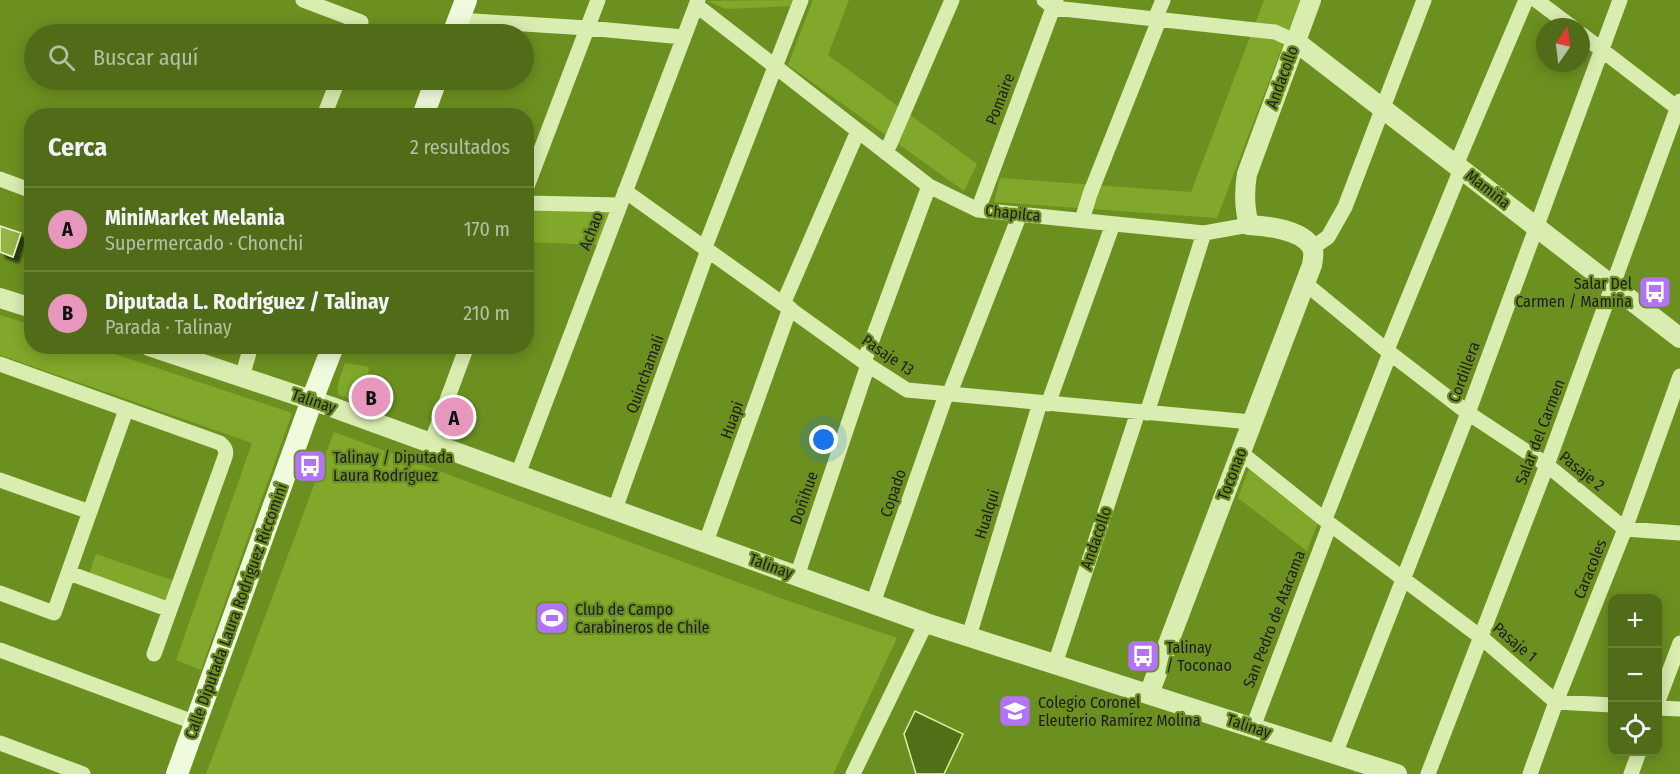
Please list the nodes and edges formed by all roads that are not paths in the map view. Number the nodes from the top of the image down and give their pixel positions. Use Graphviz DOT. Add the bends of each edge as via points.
graph roads {
  1 [pos="303,0"];
  2 [pos="598,0"];
  3 [pos="801,0"];
  4 [pos="952,0"];
  5 [pos="1163,0"];
  6 [pos="1311,0"];
  7 [pos="1424,0"];
  8 [pos="1526,0"];
  9 [pos="1536,0"];
  10 [pos="1620,0"];
  11 [pos="1051,2"];
  12 [pos="697,3"];
  13 [pos="459,18"];
  14 [pos="1560,18"];
  15 [pos="1157,20"];
  16 [pos="350,24"];
  17 [pos="587,28"];
  18 [pos="684,37"];
  19 [pos="1295,41"];
  20 [pos="1590,41"];
  21 [pos="1601,49"];
  22 [pos="776,68"];
  23 [pos="334,90"];
  24 [pos="432,90"];
  25 [pos="1679,106"];
  26 [pos="327,108"];
  27 [pos="426,108"];
  28 [pos="1382,108"];
  29 [pos="858,131"];
  30 [pos="886,153"];
  31 [pos="1459,167"];
  32 [pos="534,168"];
  33 [pos="0,179"];
  34 [pos="929,186"];
  35 [pos="24,188"];
  36 [pos="622,198"];
  37 [pos="534,203"];
  38 [pos="978,210"];
  39 [pos="1020,214"];
  40 [pos="1082,220"];
  41 [pos="1113,224"];
  42 [pos="1249,225"];
  43 [pos="1536,227"];
  44 [pos="1204,233"];
  45 [pos="707,249"];
  46 [pos="1313,251"];
  47 [pos="1306,284"];
  48 [pos="1613,286"];
  49 [pos="0,298"];
  50 [pos="24,306"];
  51 [pos="787,306"];
  52 [pos="1680,338"];
  53 [pos="1389,352"];
  54 [pos="173,354"];
  55 [pos="248,354"];
  56 [pos="330,354"];
  57 [pos="464,354"];
  58 [pos="866,363"];
  59 [pos="0,364"];
  60 [pos="1680,376"];
  61 [pos="242,377"];
  62 [pos="947,395"];
  63 [pos="312,400"];
  64 [pos="1044,404"];
  65 [pos="126,410"];
  66 [pos="1142,412"];
  67 [pos="1468,413"];
  68 [pos="1251,422"];
  69 [pos="431,443"];
  70 [pos="1240,452"];
  71 [pos="1547,465"];
  72 [pos="518,474"];
  73 [pos="0,480"];
  74 [pos="615,510"];
  75 [pos="90,512"];
  76 [pos="1327,521"];
  77 [pos="1625,529"];
  78 [pos="1680,533"];
  79 [pos="706,542"];
  80 [pos="69,573"];
  81 [pos="797,576"];
  82 [pos="1403,579"];
  83 [pos="0,593"];
  84 [pos="873,603"];
  85 [pos="170,610"];
  86 [pos="926,623"];
  87 [pos="969,636"];
  88 [pos="1482,638"];
  89 [pos="1680,642"];
  90 [pos="0,650"];
  91 [pos="154,654"];
  92 [pos="1054,664"];
  93 [pos="1662,690"];
  94 [pos="1149,694"];
  95 [pos="1556,702"];
  96 [pos="1608,705"];
  97 [pos="1662,708"];
  98 [pos="1680,709"];
  99 [pos="196,723"];
  100 [pos="1253,727"];
  101 [pos="0,743"];
  102 [pos="1335,754"];
  103 [pos="1638,756"];
  104 [pos="83,774"];
  105 [pos="177,774"];
  106 [pos="853,774"];
  107 [pos="1397,774"];
  108 [pos="1428,774"];
  109 [pos="1530,774"];
  110 [pos="1631,774"];
  1 -- 16 [label="street"];
  2 -- 17 [label="street"];
  3 -- 22 [label="street, Quinchamali"];
  4 -- 30 [label="street"];
  5 -- 15 [label="street"];
  6 -- 19 [label="street, Andacollo"];
  7 -- 28 [label="street"];
  8 -- 31 [label="street, San Pedro de Atacama"];
  9 -- 14 [label="street"];
  10 -- 21 [label="street, Cordillera"];
  11 -- 15 [label="street"];
  11 -- 38 [label="street, Pomaire"];
  12 -- 18 [label="street, Achao"];
  12 -- 22 [label="street, Chapilca"];
  13 -- 17 [label="street"];
  15 -- 19 [label="street" via="1275,32"];
  15 -- 40 [label="street"];
  17 -- 18 [label="street"];
  17 -- 32 [label="street"];
  18 -- 36 [label="street, Achao"];
  19 -- 28 [label="street, Mamiña"];
  19 -- 42 [label="street, Andacollo" via="1247,174 1244,199"];
  20 -- 21 [label="street"];
  21 -- 25 [label="street"];
  21 -- 43 [label="street, Cordillera"];
  22 -- 29 [label="street, Chapilca"];
  22 -- 45 [label="street, Quinchamali"];
  23 -- 26 [label="street"];
  24 -- 27 [label="main road"];
  25 -- 48 [label="street, Salar del Carmen"];
  28 -- 31 [label="street, Mamiña"];
  28 -- 46 [label="street" via="1345,207 1328,237"];
  29 -- 30 [label="street, Chapilca"];
  29 -- 51 [label="street, Huapi"];
  30 -- 34 [label="street, Chapilca"];
  31 -- 43 [label="street, Mamiña"];
  31 -- 53 [label="street, San Pedro de Atacama"];
  33 -- 35 [label="street"];
  34 -- 38 [label="street, Chapilca"];
  34 -- 58 [label="street, Doñihue"];
  36 -- 37 [label="street"];
  36 -- 45 [label="street, Pasaje 13"];
  36 -- 72 [label="street, Achao"];
  38 -- 39 [label="street, Chapilca"];
  39 -- 40 [label="street, Chapilca"];
  39 -- 62 [label="street, Copado"];
  40 -- 41 [label="street, Chapilca"];
  41 -- 44 [label="street, Chapilca"];
  41 -- 64 [label="street, Hualqui"];
  42 -- 44 [label="street, Chapilca"];
  42 -- 46 [label="street, Chapilca" via="1292,233"];
  43 -- 48 [label="street, Mamiña"];
  43 -- 67 [label="street, Cordillera"];
  44 -- 66 [label="street, Andacollo"];
  45 -- 51 [label="street, Pasaje 13"];
  45 -- 74 [label="street, Quinchamali"];
  46 -- 47 [label="street, Toconao"];
  47 -- 53 [label="street, Pasaje 2"];
  47 -- 68 [label="street, Toconao"];
  48 -- 52 [label="street, Mamiña"];
  48 -- 71 [label="street, Salar del Carmen"];
  49 -- 50 [label="street"];
  51 -- 58 [label="street, Pasaje 13"];
  51 -- 79 [label="street, Huapi" via="784,328"];
  53 -- 67 [label="street, Pasaje 2"];
  53 -- 76 [label="street, San Pedro de Atacama"];
  54 -- 61 [label="street, Talinay"];
  55 -- 61 [label="street"];
  56 -- 63 [label="main road, Calle Diputada Laura Rodríguez Riccomini"];
  57 -- 69 [label="street"];
  58 -- 62 [label="street, Pasaje 13" via="906,390"];
  58 -- 81 [label="street, Doñihue"];
  59 -- 65 [label="street"];
  60 -- 77 [label="street, Caracoles"];
  61 -- 63 [label="street, Talinay"];
  62 -- 64 [label="street, Pasaje 13"];
  62 -- 84 [label="street, Copado"];
  63 -- 69 [label="street, Talinay"];
  63 -- 99 [label="main road, Calle Diputada Laura Rodríguez Riccomini"];
  64 -- 66 [label="street, Pasaje 13"];
  64 -- 87 [label="street, Hualqui"];
  65 -- 75 [label="street"];
  65 -- 85 [label="street" via="225,449"];
  66 -- 68 [label="street, Pasaje 13"];
  66 -- 92 [label="street, Andacollo"];
  67 -- 71 [label="street, Pasaje 2"];
  67 -- 82 [label="street, Cordillera"];
  68 -- 70 [label="street, Toconao"];
  69 -- 72 [label="street, Talinay"];
  70 -- 76 [label="street, Pasaje 1"];
  70 -- 94 [label="street, Toconao"];
  71 -- 77 [label="street, Pasaje 2"];
  71 -- 88 [label="street, Salar del Carmen"];
  72 -- 74 [label="street, Talinay"];
  73 -- 75 [label="street"];
  74 -- 79 [label="street, Talinay"];
  75 -- 80 [label="street"];
  76 -- 82 [label="street, Pasaje 1"];
  76 -- 100 [label="street, San Pedro de Atacama"];
  77 -- 78 [label="street"];
  77 -- 95 [label="street, Caracoles"];
  79 -- 81 [label="street, Talinay"];
  80 -- 83 [label="street" via="54,613"];
  80 -- 85 [label="street"];
  81 -- 84 [label="street, Talinay"];
  82 -- 88 [label="street, Pasaje 1"];
  82 -- 102 [label="street, Cordillera"];
  84 -- 86 [label="street, Talinay"];
  85 -- 91 [label="street"];
  86 -- 87 [label="street, Talinay"];
  86 -- 106 [label="street"];
  87 -- 92 [label="street, Talinay"];
  88 -- 95 [label="street, Pasaje 1"];
  88 -- 108 [label="street, Salar del Carmen"];
  89 -- 93 [label="street"];
  90 -- 99 [label="street"];
  92 -- 94 [label="street, Talinay"];
  94 -- 100 [label="street, Talinay"];
  95 -- 96 [label="street"];
  95 -- 109 [label="street, Caracoles"];
  97 -- 98 [label="street"];
  99 -- 105 [label="main road, Calle Diputada Laura Rodríguez Riccomini"];
  100 -- 102 [label="street, Talinay"];
  101 -- 104 [label="street"];
  102 -- 107 [label="street, Talinay"];
  103 -- 110 [label="street"];
}
